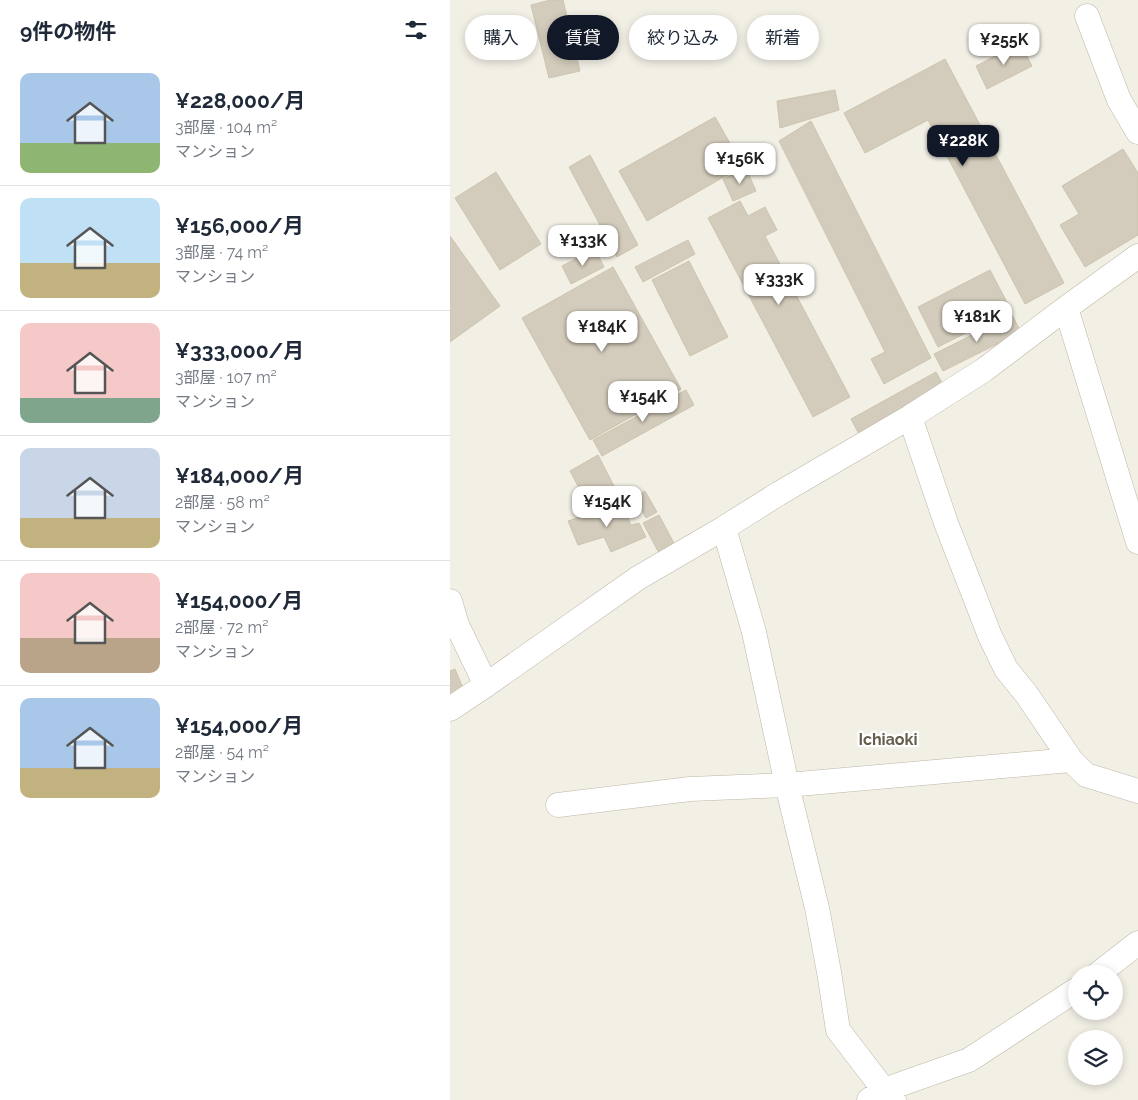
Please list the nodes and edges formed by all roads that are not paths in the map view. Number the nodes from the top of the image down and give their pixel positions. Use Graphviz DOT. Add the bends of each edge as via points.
graph roads {
  1 [pos="1088,16"];
  2 [pos="1138,132"];
  3 [pos="1138,256"];
  4 [pos="1066,308"];
  5 [pos="910,417"];
  6 [pos="724,528"];
  7 [pos="1138,542"];
  8 [pos="450,601"];
  9 [pos="486,685"];
  10 [pos="450,709"];
  11 [pos="1071,760"];
  12 [pos="788,785"];
  13 [pos="1138,790"];
  14 [pos="558,804"];
  15 [pos="1138,943"];
  16 [pos="1110,965"];
  17 [pos="1068,995"];
  18 [pos="883,1097"];
  1 -- 2 [label="street" via="1119,100"];
  3 -- 4 [label="street"];
  4 -- 5 [label="street" via="984,370"];
  4 -- 7 [label="street"];
  5 -- 6 [label="street"];
  5 -- 11 [label="street" via="946,523 990,636 1006,669"];
  6 -- 9 [label="street" via="638,578"];
  6 -- 12 [label="street" via="754,632"];
  8 -- 9 [label="street" via="457,625"];
  9 -- 10 [label="street"];
  11 -- 12 [label="street"];
  11 -- 13 [label="street" via="1086,775"];
  12 -- 14 [label="street" via="690,789"];
  12 -- 18 [label="street" via="817,908 838,1030"];
  15 -- 16 [label="street"];
  17 -- 18 [label="street" via="969,1060"];
}
